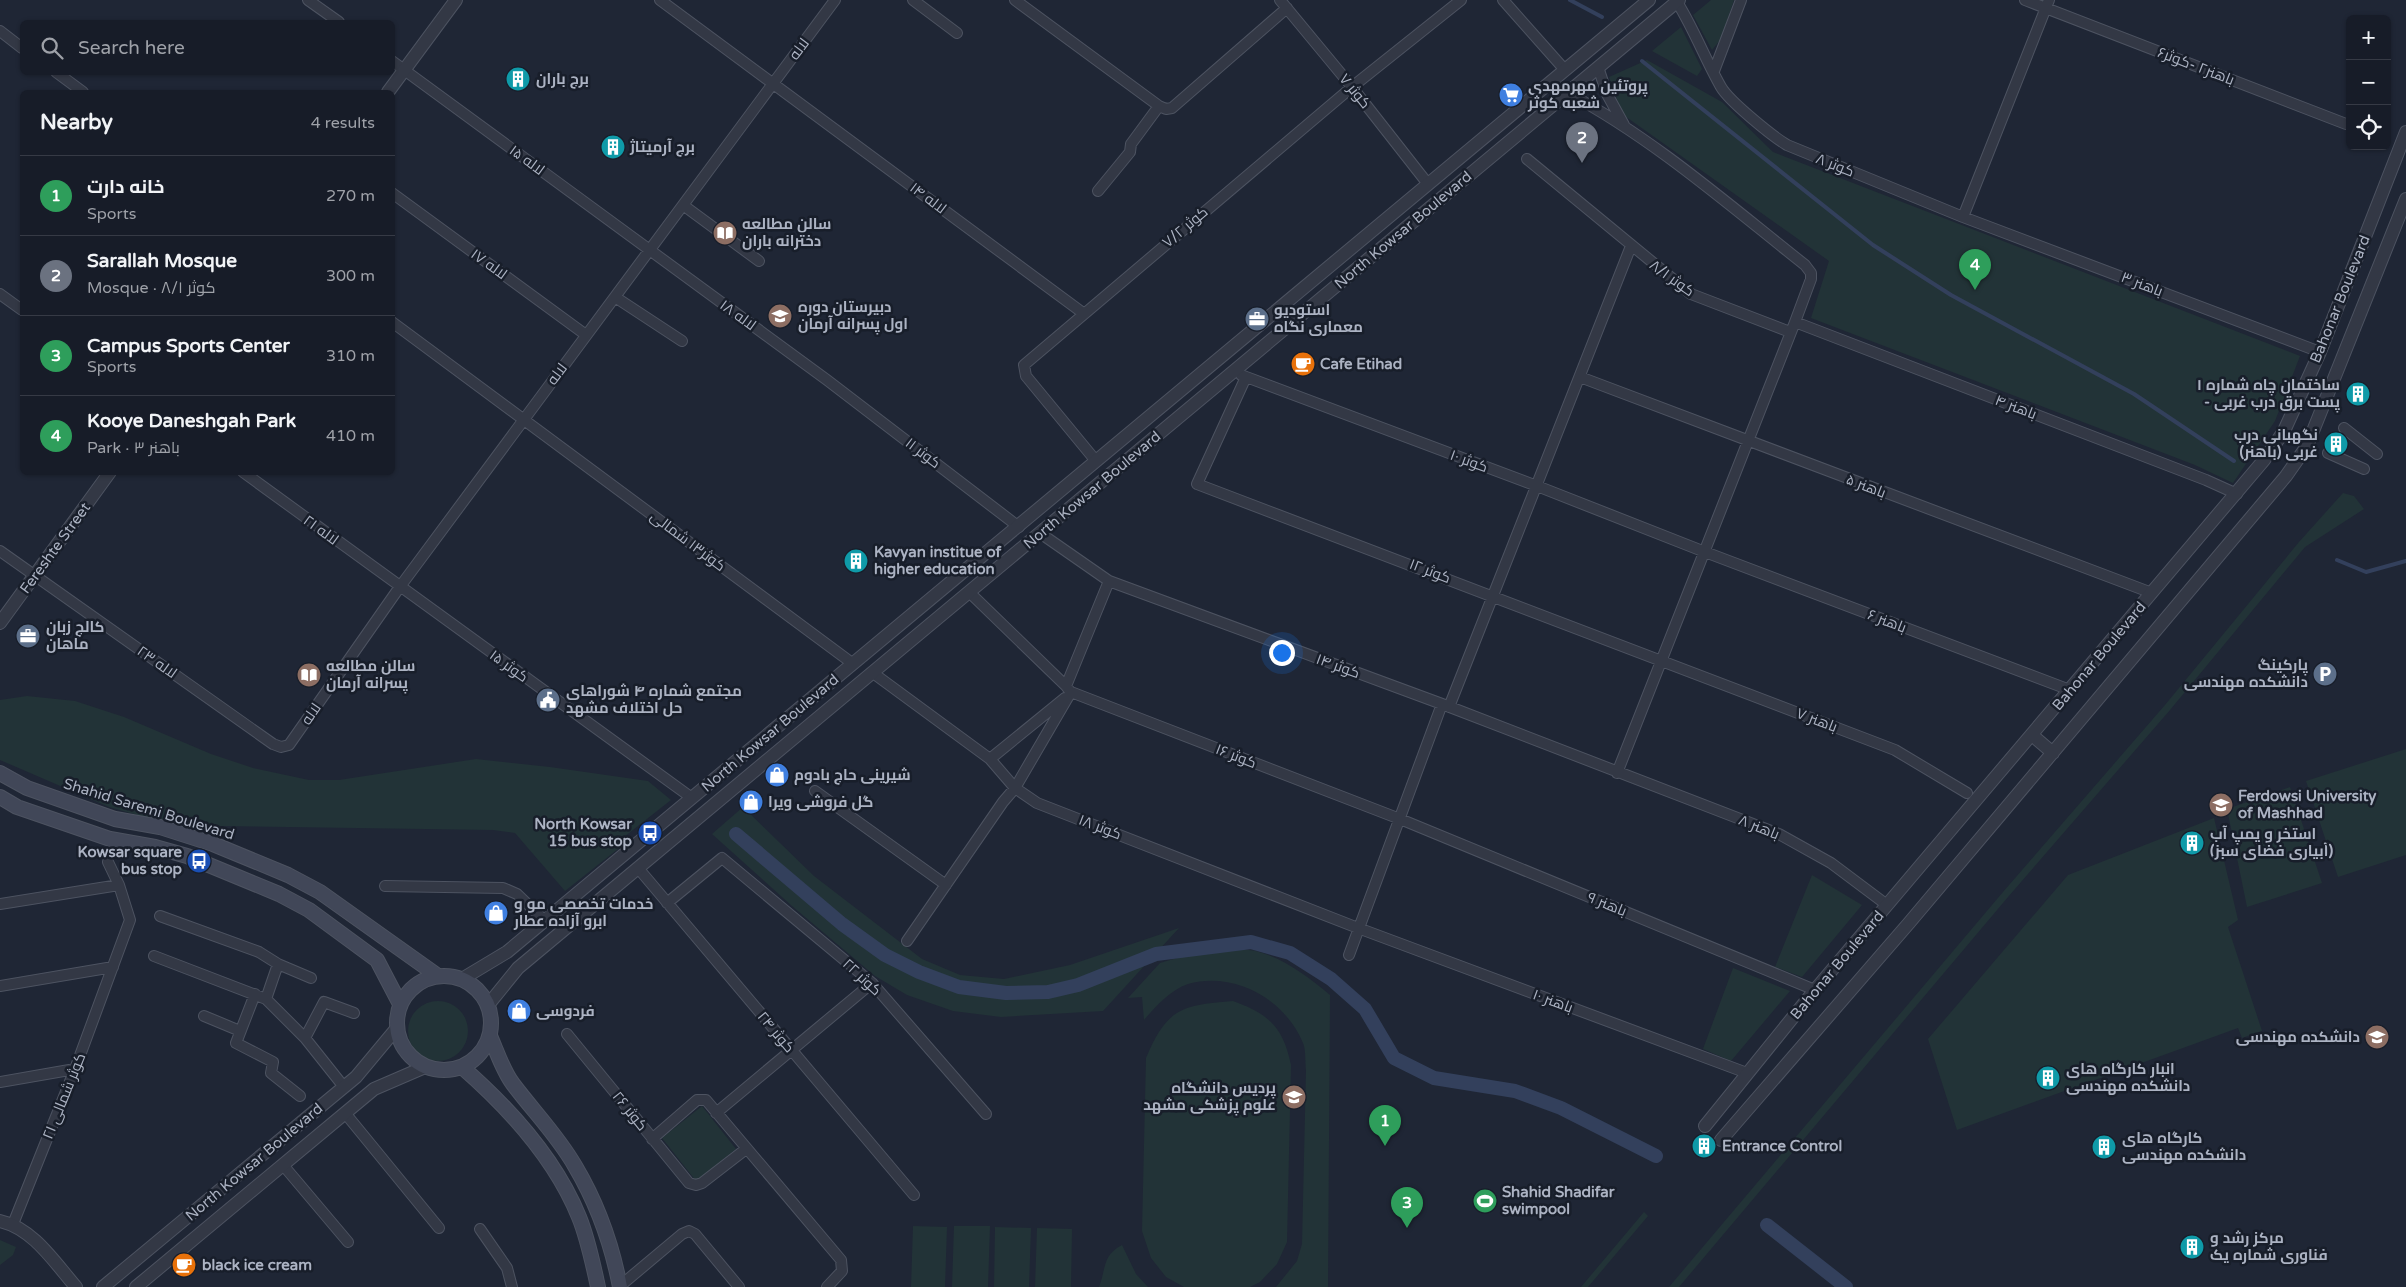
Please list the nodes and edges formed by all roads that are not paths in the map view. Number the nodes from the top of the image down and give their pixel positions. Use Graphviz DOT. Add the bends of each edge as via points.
graph roads {
  1 [pos="308,0"];
  2 [pos="456,0"];
  3 [pos="660,0"];
  4 [pos="835,0"];
  5 [pos="912,0"];
  6 [pos="1016,0"];
  7 [pos="1280,0"];
  8 [pos="1461,0"];
  9 [pos="1503,0"];
  10 [pos="1649,0"];
  11 [pos="1742,0"];
  12 [pos="2025,0"];
  13 [pos="1678,1"];
  14 [pos="2047,4"];
  15 [pos="1287,8"];
  16 [pos="336,20"];
  17 [pos="0,31"];
  18 [pos="957,33"];
  19 [pos="20,46"];
  20 [pos="395,63"];
  21 [pos="1598,67"];
  22 [pos="404,70"];
  23 [pos="1565,70"];
  24 [pos="1714,71"];
  25 [pos="60,75"];
  26 [pos="773,84"];
  27 [pos="1352,87"];
  28 [pos="79,90"];
  29 [pos="389,90"];
  30 [pos="1568,93"];
  31 [pos="1162,108"];
  32 [pos="2346,124"];
  33 [pos="1625,126"];
  34 [pos="2406,132"];
  35 [pos="1527,159"];
  36 [pos="1428,184"];
  37 [pos="1098,191"];
  38 [pos="395,194"];
  39 [pos="2406,199"];
  40 [pos="683,205"];
  41 [pos="1963,217"];
  42 [pos="1631,246"];
  43 [pos="649,250"];
  44 [pos="759,261"];
  45 [pos="0,294"];
  46 [pos="615,297"];
  47 [pos="20,309"];
  48 [pos="1083,313"];
  49 [pos="1795,322"];
  50 [pos="395,324"];
  51 [pos="1790,332"];
  52 [pos="586,335"];
  53 [pos="682,341"];
  54 [pos="2320,352"];
  55 [pos="1233,372"];
  56 [pos="1580,377"];
  57 [pos="1246,378"];
  58 [pos="827,380"];
  59 [pos="1169,400"];
  60 [pos="1183,414"];
  61 [pos="524,420"];
  62 [pos="2344,428"];
  63 [pos="1123,438"];
  64 [pos="1748,442"];
  65 [pos="2328,453"];
  66 [pos="2377,454"];
  67 [pos="1134,455"];
  68 [pos="1096,460"];
  69 [pos="2364,469"];
  70 [pos="108,475"];
  71 [pos="247,475"];
  72 [pos="1537,486"];
  73 [pos="2236,494"];
  74 [pos="1019,527"];
  75 [pos="1040,533"];
  76 [pos="0,551"];
  77 [pos="1704,552"];
  78 [pos="34,576"];
  79 [pos="1109,581"];
  80 [pos="399,588"];
  81 [pos="969,592"];
  82 [pos="2152,593"];
  83 [pos="1494,595"];
  84 [pos="0,623"];
  85 [pos="1661,661"];
  86 [pos="852,663"];
  87 [pos="873,672"];
  88 [pos="1069,689"];
  89 [pos="2070,690"];
  90 [pos="1446,706"];
  91 [pos="2032,735"];
  92 [pos="281,747"];
  93 [pos="2053,753"];
  94 [pos="990,759"];
  95 [pos="0,773"];
  96 [pos="1617,773"];
  97 [pos="1015,788"];
  98 [pos="815,791"];
  99 [pos="1967,793"];
  100 [pos="0,797"];
  101 [pos="692,798"];
  102 [pos="1400,819"];
  103 [pos="108,862"];
  104 [pos="638,868"];
  105 [pos="946,884"];
  106 [pos="120,885"];
  107 [pos="385,886"];
  108 [pos="667,903"];
  109 [pos="0,904"];
  110 [pos="1887,905"];
  111 [pos="160,916"];
  112 [pos="545,921"];
  113 [pos="1358,928"];
  114 [pos="907,941"];
  115 [pos="1348,955"];
  116 [pos="154,956"];
  117 [pos="278,964"];
  118 [pos="113,967"];
  119 [pos="438,976"];
  120 [pos="311,978"];
  121 [pos="462,979"];
  122 [pos="872,983"];
  123 [pos="0,986"];
  124 [pos="1815,990"];
  125 [pos="255,994"];
  126 [pos="266,999"];
  127 [pos="400,1004"];
  128 [pos="488,1005"];
  129 [pos="354,1013"];
  130 [pos="204,1016"];
  131 [pos="396,1029"];
  132 [pos="240,1031"];
  133 [pos="567,1034"];
  134 [pos="490,1036"];
  135 [pos="304,1038"];
  136 [pos="792,1050"];
  137 [pos="426,1067"];
  138 [pos="462,1067"];
  139 [pos="76,1069"];
  140 [pos="1747,1073"];
  141 [pos="0,1082"];
  142 [pos="344,1087"];
  143 [pos="300,1096"];
  144 [pos="345,1113"];
  145 [pos="716,1113"];
  146 [pos="986,1114"];
  147 [pos="652,1139"];
  148 [pos="746,1149"];
  149 [pos="283,1165"];
  150 [pos="914,1195"];
  151 [pos="0,1221"];
  152 [pos="13,1224"];
  153 [pos="439,1228"];
  154 [pos="480,1229"];
  155 [pos="348,1242"];
  156 [pos="620,1286"];
  157 [pos="76,1287"];
  158 [pos="103,1287"];
  159 [pos="136,1287"];
  160 [pos="512,1287"];
  161 [pos="598,1287"];
  162 [pos="739,1287"];
  163 [pos="827,1287"];
  1 -- 16 [label="street"];
  2 -- 22 [label="street"];
  3 -- 26 [label="street, لاله ۱۴"];
  4 -- 26 [label="street, لاله"];
  5 -- 18 [label="street"];
  6 -- 31 [label="street"];
  7 -- 15 [label="street, کوثر ۷"];
  8 -- 27 [label="street, کوثر ۷/۲"];
  9 -- 23 [label="street"];
  10 -- 23 [label="street, North Kowsar Boulevard"];
  11 -- 24 [label="street"];
  12 -- 14 [label="street, باهنر۲ -کوثر۶"];
  13 -- 21 [label="street, North Kowsar Boulevard"];
  13 -- 24 [label="street"];
  14 -- 32 [label="street, باهنر۲ -کوثر۶"];
  14 -- 41 [label="street"];
  15 -- 27 [label="street, کوثر ۷"];
  15 -- 31 [label="street" via="1172,108"];
  17 -- 19 [label="street"];
  20 -- 22 [label="street, لاله ۱۵"];
  21 -- 30 [label="street, North Kowsar Boulevard"];
  21 -- 33 [label="street"];
  22 -- 29 [label="street"];
  22 -- 43 [label="street, لاله ۱۵"];
  23 -- 36 [label="street, North Kowsar Boulevard"];
  24 -- 41 [label="street, کوثر ۸" via="1722,89 1771,135 1787,145"];
  25 -- 28 [label="street"];
  26 -- 40 [label="street, لاله"];
  26 -- 48 [label="street, لاله ۱۴"];
  27 -- 36 [label="street, کوثر ۷"];
  27 -- 48 [label="street, کوثر ۷/۲"];
  30 -- 33 [label="street"];
  30 -- 55 [label="street, North Kowsar Boulevard"];
  31 -- 37 [label="street" via="1131,144 1130,152"];
  33 -- 49 [label="street" via="1805,265 1811,273 1811,280"];
  34 -- 54 [label="street, Bahonar Boulevard"];
  35 -- 42 [label="street, کوثر ۸/۱"];
  36 -- 59 [label="street, North Kowsar Boulevard"];
  38 -- 52 [label="street, لاله ۱۷"];
  39 -- 93 [label="street, Bahonar Boulevard" via="2308,446 2258,512"];
  40 -- 43 [label="street, لاله"];
  40 -- 44 [label="street"];
  41 -- 54 [label="street, باهنر ۳"];
  42 -- 51 [label="street, کوثر ۸/۱" via="1691,294"];
  42 -- 56 [label="street"];
  43 -- 46 [label="street, لاله"];
  43 -- 58 [label="street, لاله ۱۸"];
  45 -- 47 [label="street"];
  46 -- 52 [label="street, لاله"];
  46 -- 53 [label="street"];
  48 -- 68 [label="street, کوثر ۷/۲" via="1024,365 1024,371"];
  49 -- 51 [label="street"];
  49 -- 73 [label="street, باهنر ۴"];
  50 -- 61 [label="street, کوثر۱۳ شمالی"];
  51 -- 64 [label="street"];
  52 -- 61 [label="street, لاله"];
  54 -- 73 [label="street, Bahonar Boulevard" via="2284,431"];
  55 -- 57 [label="street, کوثر ۱۰"];
  55 -- 60 [label="street, North Kowsar Boulevard"];
  56 -- 64 [label="street, باهنر ۵"];
  56 -- 72 [label="street"];
  57 -- 72 [label="street, کوثر ۱۰"];
  57 -- 83 [label="street, کوثر ۱۲" via="1197,484"];
  58 -- 74 [label="street, کوثر ۱۱"];
  59 -- 60 [label="street" via="1175,412"];
  59 -- 63 [label="street, North Kowsar Boulevard"];
  60 -- 67 [label="street, North Kowsar Boulevard"];
  61 -- 80 [label="street, لاله"];
  61 -- 86 [label="street, کوثر۱۳ شمالی"];
  62 -- 66 [label="street"];
  63 -- 67 [label="street" via="1129,442"];
  63 -- 68 [label="street, North Kowsar Boulevard"];
  64 -- 77 [label="street"];
  64 -- 82 [label="street, باهنر ۵"];
  65 -- 69 [label="street"];
  67 -- 75 [label="street, North Kowsar Boulevard"];
  68 -- 74 [label="street, North Kowsar Boulevard"];
  70 -- 78 [label="street, Fereshte Street"];
  71 -- 80 [label="street, لاله ۲۱"];
  72 -- 77 [label="street, کوثر ۱۰"];
  72 -- 83 [label="street"];
  73 -- 82 [label="street, Bahonar Boulevard"];
  74 -- 86 [label="street, North Kowsar Boulevard"];
  75 -- 79 [label="street, کوثر ۱۴"];
  75 -- 81 [label="street, North Kowsar Boulevard"];
  76 -- 78 [label="street, لاله ۲۳"];
  77 -- 85 [label="street"];
  77 -- 89 [label="street, باهنر ۶"];
  78 -- 84 [label="street, Fereshte Street"];
  78 -- 92 [label="street, لاله ۲۳"];
  79 -- 88 [label="street"];
  79 -- 90 [label="street, کوثر ۱۴"];
  80 -- 92 [label="street, لاله" via="289,745"];
  80 -- 101 [label="street, کوثر ۱۵"];
  81 -- 87 [label="street, North Kowsar Boulevard"];
  81 -- 88 [label="street, کوثر ۱۶"];
  82 -- 89 [label="street, Bahonar Boulevard"];
  83 -- 85 [label="street, کوثر ۱۲"];
  83 -- 90 [label="street"];
  85 -- 96 [label="street"];
  85 -- 99 [label="street, باهنر ۷" via="1895,750"];
  86 -- 101 [label="street, North Kowsar Boulevard"];
  87 -- 94 [label="street, کوثر ۱۸"];
  87 -- 104 [label="street, North Kowsar Boulevard"];
  88 -- 94 [label="street"];
  88 -- 97 [label="street"];
  88 -- 102 [label="street, کوثر ۱۶"];
  89 -- 91 [label="street, Bahonar Boulevard"];
  90 -- 96 [label="street, کوثر ۱۴"];
  90 -- 102 [label="street"];
  91 -- 93 [label="street"];
  91 -- 110 [label="street, Bahonar Boulevard"];
  93 -- 140 [label="street, Bahonar Boulevard" via="1726,1136 1708,1121"];
  94 -- 97 [label="street, کوثر ۱۸"];
  95 -- 119 [label="main road, Shahid Saremi Boulevard" via="50,797 115,819 160,827 213,844 288,875 320,892"];
  96 -- 110 [label="street, باهنر ۸" via="1779,834 1831,863"];
  97 -- 105 [label="street"];
  97 -- 113 [label="street, کوثر ۱۸" via="1037,803"];
  98 -- 105 [label="street"];
  100 -- 127 [label="main road" via="17,807 110,839 187,856 279,894 309,910 377,960"];
  101 -- 112 [label="street, North Kowsar Boulevard"];
  102 -- 113 [label="street"];
  102 -- 124 [label="street, باهنر ۹"];
  103 -- 106 [label="street, کوثر شمالی ۲۱"];
  104 -- 108 [label="street, کوثر ۲۴"];
  104 -- 128 [label="street, North Kowsar Boulevard" via="518,968"];
  105 -- 114 [label="street"];
  106 -- 109 [label="street"];
  106 -- 118 [label="street, کوثر شمالی ۲۱" via="130,920"];
  107 -- 112 [label="street" via="502,888 517,894"];
  108 -- 122 [label="street, کوثر ۲۲" via="722,858"];
  108 -- 136 [label="street, کوثر ۲۴"];
  110 -- 124 [label="street, Bahonar Boulevard"];
  111 -- 117 [label="street" via="259,952"];
  112 -- 121 [label="street, North Kowsar Boulevard" via="507,952"];
  113 -- 115 [label="street"];
  113 -- 140 [label="street, باهنر ۱۰"];
  116 -- 125 [label="street"];
  117 -- 120 [label="street"];
  117 -- 126 [label="street"];
  118 -- 123 [label="street"];
  118 -- 139 [label="street, کوثر شمالی ۲۱"];
  119 -- 121 [label="main road"];
  119 -- 127 [label="main road" via="415,985"];
  121 -- 128 [label="main road" via="473,985"];
  122 -- 136 [label="street"];
  122 -- 146 [label="street, کوثر ۲۲"];
  124 -- 140 [label="street, Bahonar Boulevard"];
  125 -- 126 [label="street"];
  125 -- 132 [label="street"];
  126 -- 135 [label="street"];
  127 -- 131 [label="main road"];
  128 -- 134 [label="main road" via="492,1020"];
  129 -- 135 [label="street" via="324,1002"];
  130 -- 132 [label="street"];
  131 -- 137 [label="main road" via="406,1052"];
  131 -- 142 [label="street, North Kowsar Boulevard"];
  132 -- 143 [label="street" via="236,1043 273,1062 271,1073"];
  133 -- 147 [label="street, کوثر ۲۶"];
  134 -- 138 [label="main road" via="477,1057"];
  134 -- 156 [label="main road" via="512,1083 576,1166 597,1209"];
  135 -- 142 [label="street"];
  136 -- 145 [label="street"];
  136 -- 150 [label="street, کوثر ۲۴"];
  137 -- 138 [label="main road" via="437,1070"];
  137 -- 144 [label="street, North Kowsar Boulevard" via="374,1089"];
  138 -- 161 [label="main road" via="496,1096 558,1177 579,1217"];
  139 -- 141 [label="street"];
  139 -- 152 [label="street, کوثر شمالی ۲۱"];
  142 -- 158 [label="street, North Kowsar Boulevard"];
  144 -- 149 [label="street, North Kowsar Boulevard"];
  144 -- 153 [label="street"];
  145 -- 147 [label="street" via="706,1100 697,1100"];
  145 -- 148 [label="street"];
  147 -- 148 [label="street, کوثر ۲۶" via="689,1183 696,1185"];
  148 -- 163 [label="street" via="841,1260 842,1271"];
  149 -- 155 [label="street"];
  149 -- 159 [label="street, North Kowsar Boulevard"];
  151 -- 152 [label="street"];
  152 -- 157 [label="street" via="27,1232"];
  154 -- 160 [label="street" via="507,1268"];
  156 -- 162 [label="street" via="689,1231"];
}
